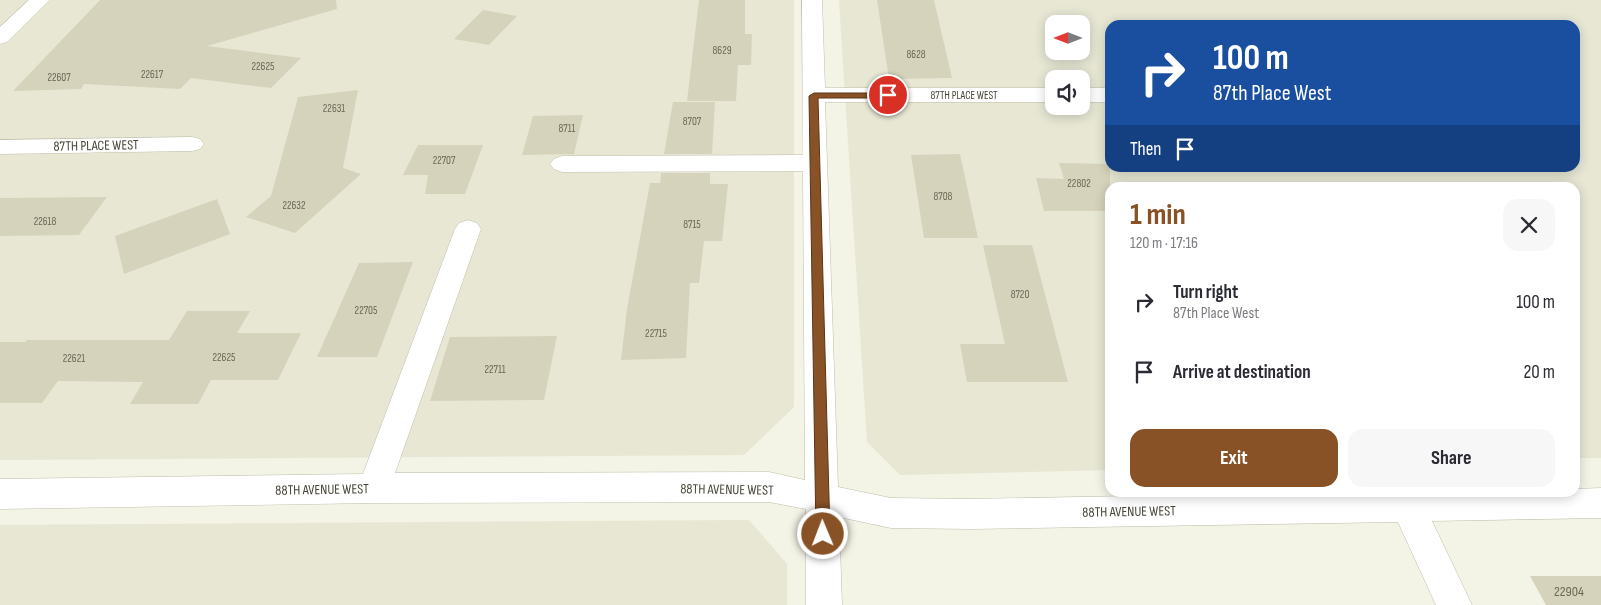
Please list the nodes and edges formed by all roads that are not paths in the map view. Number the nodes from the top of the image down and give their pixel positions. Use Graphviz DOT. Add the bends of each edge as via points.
graph roads {
  1 [pos="40,0"];
  2 [pos="812,0"];
  3 [pos="0,38"];
  4 [pos="1045,95"];
  5 [pos="1090,95"];
  6 [pos="1105,95"];
  7 [pos="814,96"];
  8 [pos="192,144"];
  9 [pos="0,147"];
  10 [pos="815,163"];
  11 [pos="562,164"];
  12 [pos="468,229"];
  13 [pos="374,488"];
  14 [pos="0,494"];
  15 [pos="822,498"];
  16 [pos="1601,503"];
  17 [pos="1407,505"];
  18 [pos="824,605"];
  19 [pos="1454,605"];
  1 -- 3 [label="street"];
  2 -- 7 [label="street"];
  4 -- 7 [label="street, 87TH PLACE WEST"];
  5 -- 6 [label="street"];
  7 -- 10 [label="street"];
  8 -- 9 [label="street, 87TH PLACE WEST"];
  10 -- 11 [label="street"];
  10 -- 15 [label="street"];
  12 -- 13 [label="street"];
  13 -- 14 [label="street, 88TH AVENUE WEST"];
  13 -- 15 [label="street, 88TH AVENUE WEST" via="768,487"];
  15 -- 17 [label="street, 88TH AVENUE WEST" via="892,513 961,514"];
  15 -- 18 [label="street"];
  16 -- 17 [label="street, 88TH AVENUE WEST"];
  17 -- 19 [label="street"];
}
